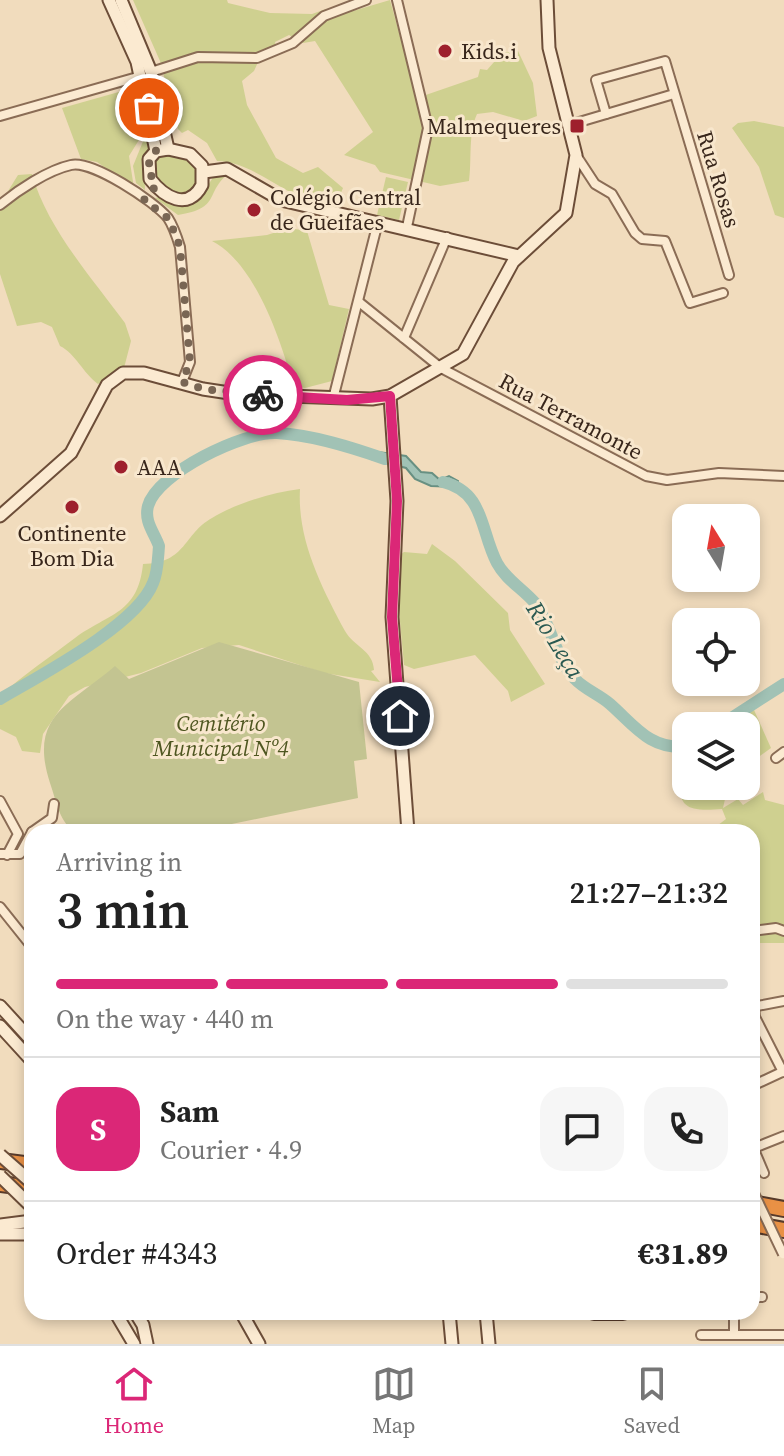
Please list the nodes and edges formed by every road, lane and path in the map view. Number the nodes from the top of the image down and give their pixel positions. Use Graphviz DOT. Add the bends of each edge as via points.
graph roads {
  1 [pos="109,0"];
  2 [pos="121,0"];
  3 [pos="366,0"];
  4 [pos="397,0"];
  5 [pos="547,0"];
  6 [pos="146,74"];
  7 [pos="674,94"];
  8 [pos="606,114"];
  9 [pos="0,116"];
  10 [pos="569,125"];
  11 [pos="162,150"];
  12 [pos="576,155"];
  13 [pos="204,172"];
  14 [pos="156,186"];
  15 [pos="144,200"];
  16 [pos="0,205"];
  17 [pos="378,222"];
  18 [pos="407,227"];
  19 [pos="447,237"];
  20 [pos="519,256"];
  21 [pos="729,275"];
  22 [pos="723,293"];
  23 [pos="359,302"];
  24 [pos="404,338"];
  25 [pos="441,368"];
  26 [pos="182,382"];
  27 [pos="390,396"];
  28 [pos="333,399"];
  29 [pos="784,476"];
  30 [pos="0,515"];
  31 [pos="0,801"];
  32 [pos="54,804"];
  33 [pos="43,824"];
  34 [pos="407,824"];
  35 [pos="24,847"];
  36 [pos="3,855"];
  37 [pos="0,907"];
  38 [pos="760,930"];
  39 [pos="784,931"];
  40 [pos="24,937"];
  41 [pos="784,1001"];
  42 [pos="0,1006"];
  43 [pos="760,1006"];
  44 [pos="0,1026"];
  45 [pos="760,1027"];
  46 [pos="24,1032"];
  47 [pos="24,1052"];
  48 [pos="783,1072"];
  49 [pos="760,1082"];
  50 [pos="784,1136"];
  51 [pos="760,1144"];
  52 [pos="0,1158"];
  53 [pos="24,1163"];
  54 [pos="760,1163"];
  55 [pos="764,1173"];
  56 [pos="0,1176"];
  57 [pos="24,1179"];
  58 [pos="0,1184"];
  59 [pos="24,1186"];
  60 [pos="24,1199"];
  61 [pos="760,1206"];
  62 [pos="24,1222"];
  63 [pos="0,1225"];
  64 [pos="760,1226"];
  65 [pos="760,1230"];
  66 [pos="784,1232"];
  67 [pos="0,1234"];
  68 [pos="24,1234"];
  69 [pos="783,1256"];
  70 [pos="120,1320"];
  71 [pos="138,1320"];
  72 [pos="246,1320"];
  73 [pos="450,1320"];
  74 [pos="487,1320"];
  75 [pos="734,1320"];
  76 [pos="701,1335"];
  77 [pos="734,1335"];
  78 [pos="784,1335"];
  79 [pos="134,1344"];
  80 [pos="147,1344"];
  81 [pos="259,1344"];
  82 [pos="452,1344"];
  83 [pos="489,1344"];
  1 -- 6 [label="street"];
  2 -- 6 [label="street"];
  3 -- 6 [label="street" via="324,16 293,43 257,58 198,57"];
  4 -- 18 [label="street" via="428,128"];
  5 -- 10 [label="street" via="549,48"];
  6 -- 9 [label="street"];
  6 -- 11 [label="street"];
  7 -- 8 [label="street"];
  7 -- 8 [label="street, Rua Rosas" via="665,61 596,80"];
  7 -- 21 [label="street, Rua Rosas"];
  8 -- 10 [label="street"];
  10 -- 12 [label="street"];
  11 -- 13 [label="street" via="190,154"];
  11 -- 14 [label="street" via="147,167"];
  12 -- 20 [label="street" via="563,219"];
  12 -- 22 [label="street" via="595,184 612,194 635,233 665,241 690,303"];
  13 -- 14 [label="street" via="200,190 187,200 169,198"];
  13 -- 17 [label="street" via="227,169 281,200"];
  14 -- 15 [label="street"];
  15 -- 16 [label="street" via="102,172 74,164"];
  15 -- 26 [label="street" via="169,219 180,247 190,362"];
  17 -- 18 [label="street"];
  17 -- 23 [label="street"];
  18 -- 19 [label="street"];
  19 -- 20 [label="street"];
  19 -- 24 [label="street"];
  20 -- 25 [label="street" via="463,354"];
  23 -- 24 [label="street, Rua Terramonte"];
  23 -- 28 [label="street"];
  24 -- 25 [label="street, Rua Terramonte"];
  25 -- 27 [label="street"];
  25 -- 29 [label="street, Rua Terramonte" via="646,476"];
  26 -- 28 [label="street" via="236,394"];
  26 -- 30 [label="street" via="132,371 115,378 71,453"];
  27 -- 28 [label="street"];
  27 -- 34 [label="street" via="397,501 392,617"];
  31 -- 36 [label="street" via="18,834"];
  32 -- 33 [label="street" via="52,818"];
  35 -- 36 [label="street" via="20,854"];
  37 -- 40 [label="street"];
  38 -- 39 [label="street"];
  41 -- 43 [label="street"];
  42 -- 46 [label="street"];
  44 -- 47 [label="street"];
  45 -- 48 [label="street"];
  48 -- 49 [label="street"];
  50 -- 51 [label="street"];
  52 -- 53 [label="highway"];
  52 -- 57 [label="street, bridge"];
  54 -- 55 [label="street"];
  56 -- 60 [label="street, bridge"];
  58 -- 59 [label="highway"];
  61 -- 69 [label="street, bridge"];
  62 -- 63 [label="street"];
  64 -- 66 [label="highway"];
  65 -- 66 [label="highway"];
  67 -- 68 [label="street"];
  70 -- 79 [label="street"];
  71 -- 80 [label="street"];
  72 -- 81 [label="street"];
  73 -- 82 [label="street"];
  74 -- 83 [label="street"];
  75 -- 77 [label="street"];
  76 -- 77 [label="street"];
  77 -- 78 [label="street"];
}
